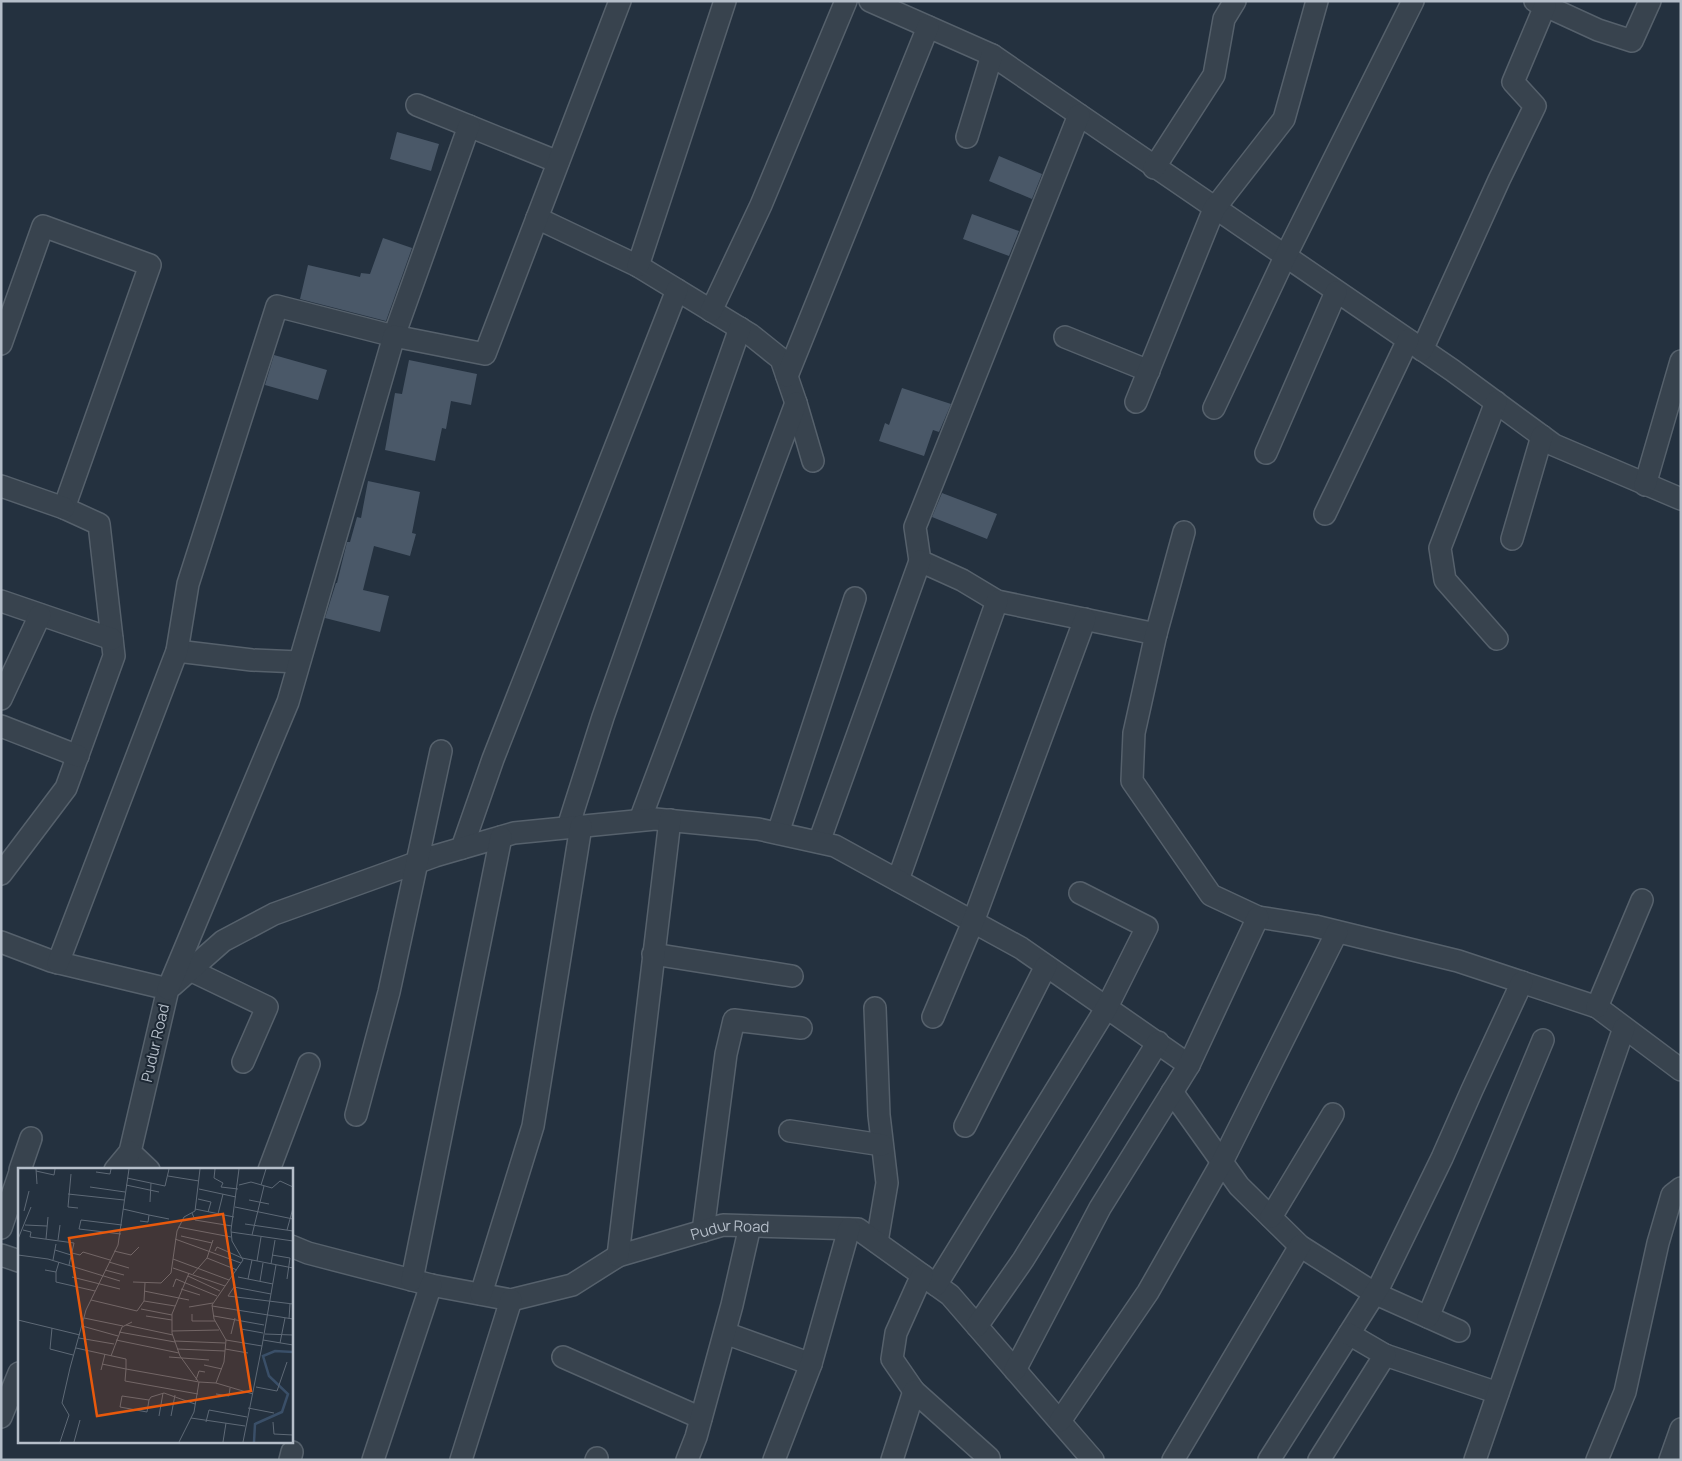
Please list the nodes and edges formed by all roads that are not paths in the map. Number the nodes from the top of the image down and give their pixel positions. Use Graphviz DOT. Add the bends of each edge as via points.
graph roads {
  1 [pos="620,1"];
  2 [pos="725,1"];
  3 [pos="846,1"];
  4 [pos="870,1"];
  5 [pos="1235,1"];
  6 [pos="1317,1"];
  7 [pos="1412,1"];
  8 [pos="1650,1"];
  9 [pos="1540,4"];
  10 [pos="928,27"];
  11 [pos="992,55"];
  12 [pos="417,105"];
  13 [pos="1079,115"];
  14 [pos="469,126"];
  15 [pos="967,137"];
  16 [pos="558,162"];
  17 [pos="1154,168"];
  18 [pos="1214,209"];
  19 [pos="537,218"];
  20 [pos="1285,257"];
  21 [pos="638,266"];
  22 [pos="677,290"];
  23 [pos="1336,292"];
  24 [pos="711,311"];
  25 [pos="740,328"];
  26 [pos="394,336"];
  27 [pos="1065,337"];
  28 [pos="1,344"];
  29 [pos="1415,345"];
  30 [pos="1681,361"];
  31 [pos="1149,371"];
  32 [pos="787,376"];
  33 [pos="1136,402"];
  34 [pos="1496,402"];
  35 [pos="796,403"];
  36 [pos="1214,408"];
  37 [pos="1542,436"];
  38 [pos="1266,453"];
  39 [pos="813,460"];
  40 [pos="1645,485"];
  41 [pos="1,486"];
  42 [pos="1681,499"];
  43 [pos="64,508"];
  44 [pos="1325,514"];
  45 [pos="1184,532"];
  46 [pos="1512,539"];
  47 [pos="920,561"];
  48 [pos="855,598"];
  49 [pos="1,601"];
  50 [pos="997,601"];
  51 [pos="40,614"];
  52 [pos="1085,619"];
  53 [pos="1156,634"];
  54 [pos="1497,639"];
  55 [pos="112,640"];
  56 [pos="177,651"];
  57 [pos="299,662"];
  58 [pos="1,699"];
  59 [pos="1,726"];
  60 [pos="441,751"];
  61 [pos="78,756"];
  62 [pos="640,820"];
  63 [pos="670,820"];
  64 [pos="574,827"];
  65 [pos="778,833"];
  66 [pos="500,837"];
  67 [pos="820,842"];
  68 [pos="462,848"];
  69 [pos="418,862"];
  70 [pos="1,874"];
  71 [pos="898,880"];
  72 [pos="1080,893"];
  73 [pos="1642,900"];
  74 [pos="1258,917"];
  75 [pos="973,922"];
  76 [pos="1337,932"];
  77 [pos="1,942"];
  78 [pos="653,954"];
  79 [pos="58,963"];
  80 [pos="1046,966"];
  81 [pos="190,970"];
  82 [pos="792,976"];
  83 [pos="1522,982"];
  84 [pos="168,989"];
  85 [pos="1107,1007"];
  86 [pos="1597,1007"];
  87 [pos="875,1008"];
  88 [pos="933,1017"];
  89 [pos="801,1028"];
  90 [pos="1624,1028"];
  91 [pos="1543,1040"];
  92 [pos="1158,1042"];
  93 [pos="243,1062"];
  94 [pos="310,1064"];
  95 [pos="1189,1065"];
  96 [pos="1681,1070"];
  97 [pos="1172,1092"];
  98 [pos="1333,1114"];
  99 [pos="356,1115"];
  100 [pos="965,1126"];
  101 [pos="790,1131"];
  102 [pos="31,1138"];
  103 [pos="882,1145"];
  104 [pos="130,1152"];
  105 [pos="1222,1162"];
  106 [pos="21,1168"];
  107 [pos="117,1168"];
  108 [pos="147,1168"];
  109 [pos="270,1168"];
  110 [pos="18,1178"];
  111 [pos="1681,1188"];
  112 [pos="1271,1217"];
  113 [pos="750,1226"];
  114 [pos="1,1228"];
  115 [pos="849,1229"];
  116 [pos="703,1231"];
  117 [pos="877,1242"];
  118 [pos="292,1246"];
  119 [pos="1300,1246"];
  120 [pos="1,1255"];
  121 [pos="618,1256"];
  122 [pos="18,1261"];
  123 [pos="929,1280"];
  124 [pos="421,1283"];
  125 [pos="1374,1293"];
  126 [pos="481,1294"];
  127 [pos="512,1300"];
  128 [pos="1428,1317"];
  129 [pos="977,1326"];
  130 [pos="1459,1331"];
  131 [pos="725,1333"];
  132 [pos="1349,1334"];
  133 [pos="1384,1355"];
  134 [pos="563,1357"];
  135 [pos="811,1364"];
  136 [pos="1015,1370"];
  137 [pos="18,1375"];
  138 [pos="914,1391"];
  139 [pos="1498,1393"];
  140 [pos="1,1417"];
  141 [pos="702,1418"];
  142 [pos="1060,1421"];
  143 [pos="1681,1429"];
  144 [pos="373,1460"];
  145 [pos="461,1460"];
  146 [pos="687,1460"];
  147 [pos="774,1460"];
  148 [pos="892,1460"];
  149 [pos="988,1460"];
  150 [pos="1093,1460"];
  151 [pos="1173,1460"];
  152 [pos="1269,1460"];
  153 [pos="1319,1460"];
  154 [pos="1475,1460"];
  155 [pos="1597,1460"];
  156 [pos="1670,1460"];
  1 -- 16 [label="street"];
  2 -- 21 [label="street"];
  3 -- 24 [label="street" via="761,205"];
  4 -- 10 [label="street"];
  5 -- 17 [label="street" via="1224,19 1214,75"];
  6 -- 18 [label="street" via="1284,119"];
  7 -- 20 [label="street"];
  8 -- 9 [label="street" via="1632,41"];
  9 -- 29 [label="street" via="1513,82 1535,106"];
  10 -- 11 [label="street"];
  10 -- 32 [label="street"];
  11 -- 13 [label="street"];
  11 -- 15 [label="street"];
  12 -- 14 [label="street"];
  13 -- 17 [label="street"];
  13 -- 47 [label="street" via="915,527"];
  14 -- 16 [label="street"];
  14 -- 26 [label="street"];
  16 -- 19 [label="street"];
  17 -- 18 [label="street"];
  18 -- 20 [label="street"];
  18 -- 31 [label="street"];
  19 -- 21 [label="street"];
  19 -- 26 [label="street" via="485,354"];
  20 -- 23 [label="street"];
  20 -- 36 [label="street"];
  21 -- 22 [label="street"];
  22 -- 24 [label="street"];
  22 -- 68 [label="street" via="493,759"];
  23 -- 29 [label="street"];
  23 -- 38 [label="street"];
  24 -- 25 [label="street"];
  25 -- 32 [label="street" via="780,359"];
  25 -- 64 [label="street" via="603,717"];
  26 -- 56 [label="street" via="277,306 188,584"];
  26 -- 57 [label="street"];
  27 -- 31 [label="street"];
  28 -- 43 [label="street" via="42,226 150,265"];
  29 -- 34 [label="street"];
  29 -- 44 [label="street"];
  30 -- 40 [label="street"];
  31 -- 33 [label="street"];
  32 -- 35 [label="street"];
  34 -- 37 [label="street"];
  34 -- 54 [label="street" via="1440,548 1444,580"];
  35 -- 39 [label="street"];
  35 -- 62 [label="street"];
  37 -- 40 [label="street"];
  37 -- 46 [label="street"];
  40 -- 42 [label="street"];
  41 -- 43 [label="street"];
  43 -- 55 [label="street" via="99,524"];
  45 -- 53 [label="street"];
  47 -- 50 [label="street" via="962,580"];
  47 -- 67 [label="street"];
  48 -- 65 [label="street"];
  49 -- 51 [label="street"];
  50 -- 52 [label="street"];
  50 -- 71 [label="street"];
  51 -- 55 [label="street"];
  51 -- 58 [label="street"];
  52 -- 53 [label="street"];
  52 -- 75 [label="street"];
  53 -- 74 [label="street" via="1134,733 1132,781 1211,895"];
  55 -- 61 [label="street" via="114,656"];
  56 -- 57 [label="street"];
  56 -- 79 [label="street"];
  57 -- 84 [label="street" via="288,702"];
  59 -- 61 [label="street"];
  60 -- 69 [label="street"];
  61 -- 70 [label="street" via="66,788"];
  62 -- 63 [label="street"];
  62 -- 64 [label="street"];
  63 -- 65 [label="street"];
  63 -- 78 [label="street"];
  64 -- 66 [label="street"];
  64 -- 126 [label="street" via="533,1126"];
  65 -- 67 [label="street"];
  66 -- 68 [label="street"];
  66 -- 124 [label="street"];
  67 -- 71 [label="street" via="835,846"];
  68 -- 69 [label="street"];
  69 -- 81 [label="street" via="274,914 223,941"];
  69 -- 99 [label="street" via="389,992"];
  71 -- 75 [label="street"];
  72 -- 85 [label="street" via="1147,927"];
  73 -- 86 [label="street"];
  74 -- 76 [label="street"];
  74 -- 95 [label="street"];
  75 -- 80 [label="street" via="1021,948"];
  75 -- 88 [label="street"];
  76 -- 83 [label="street" via="1458,961"];
  76 -- 105 [label="street"];
  77 -- 79 [label="street, Pudur Road"];
  78 -- 82 [label="street"];
  78 -- 121 [label="street"];
  79 -- 84 [label="street, Pudur Road"];
  80 -- 85 [label="street"];
  80 -- 100 [label="street"];
  81 -- 84 [label="street"];
  81 -- 93 [label="street" via="267,1007"];
  83 -- 86 [label="street"];
  83 -- 125 [label="street" via="1442,1158"];
  84 -- 104 [label="street, Pudur Road"];
  85 -- 92 [label="street"];
  85 -- 123 [label="street"];
  86 -- 90 [label="street"];
  87 -- 103 [label="street"];
  89 -- 116 [label="street" via="734,1020 726,1054"];
  90 -- 96 [label="street"];
  90 -- 139 [label="street"];
  91 -- 128 [label="street"];
  92 -- 95 [label="street"];
  92 -- 129 [label="street" via="1023,1260"];
  94 -- 109 [label="street"];
  95 -- 97 [label="street"];
  97 -- 105 [label="street"];
  97 -- 136 [label="street" via="1100,1208"];
  98 -- 112 [label="street"];
  101 -- 103 [label="street"];
  102 -- 106 [label="street"];
  103 -- 117 [label="street" via="887,1183"];
  104 -- 107 [label="street"];
  104 -- 108 [label="street"];
  105 -- 112 [label="street" via="1239,1186"];
  105 -- 142 [label="street" via="1148,1292"];
  110 -- 114 [label="street"];
  111 -- 155 [label="street" via="1672,1195 1658,1243 1625,1392"];
  112 -- 119 [label="street"];
  113 -- 115 [label="street, Pudur Road"];
  113 -- 116 [label="street, Pudur Road" via="723,1225"];
  113 -- 131 [label="street"];
  115 -- 117 [label="street, Pudur Road" via="858,1229"];
  115 -- 135 [label="street"];
  116 -- 121 [label="street, Pudur Road"];
  117 -- 123 [label="street, Pudur Road"];
  118 -- 124 [label="street, Pudur Road"];
  119 -- 125 [label="street"];
  119 -- 151 [label="street"];
  120 -- 122 [label="street"];
  121 -- 127 [label="street, Pudur Road" via="572,1285"];
  123 -- 129 [label="street, Pudur Road" via="950,1295"];
  123 -- 138 [label="street" via="896,1333 892,1360"];
  124 -- 126 [label="street, Pudur Road"];
  124 -- 144 [label="street"];
  125 -- 128 [label="street"];
  125 -- 132 [label="street"];
  126 -- 127 [label="street, Pudur Road"];
  127 -- 145 [label="street"];
  128 -- 130 [label="street"];
  129 -- 136 [label="street, Pudur Road"];
  131 -- 135 [label="street"];
  131 -- 141 [label="street"];
  132 -- 133 [label="street"];
  132 -- 152 [label="street"];
  133 -- 139 [label="street"];
  133 -- 153 [label="street"];
  134 -- 141 [label="street"];
  135 -- 147 [label="street"];
  136 -- 142 [label="street, Pudur Road"];
  137 -- 140 [label="street"];
  138 -- 148 [label="street"];
  138 -- 149 [label="street"];
  139 -- 154 [label="street"];
  141 -- 146 [label="street"];
  142 -- 150 [label="street, Pudur Road"];
  143 -- 156 [label="street"];
}
